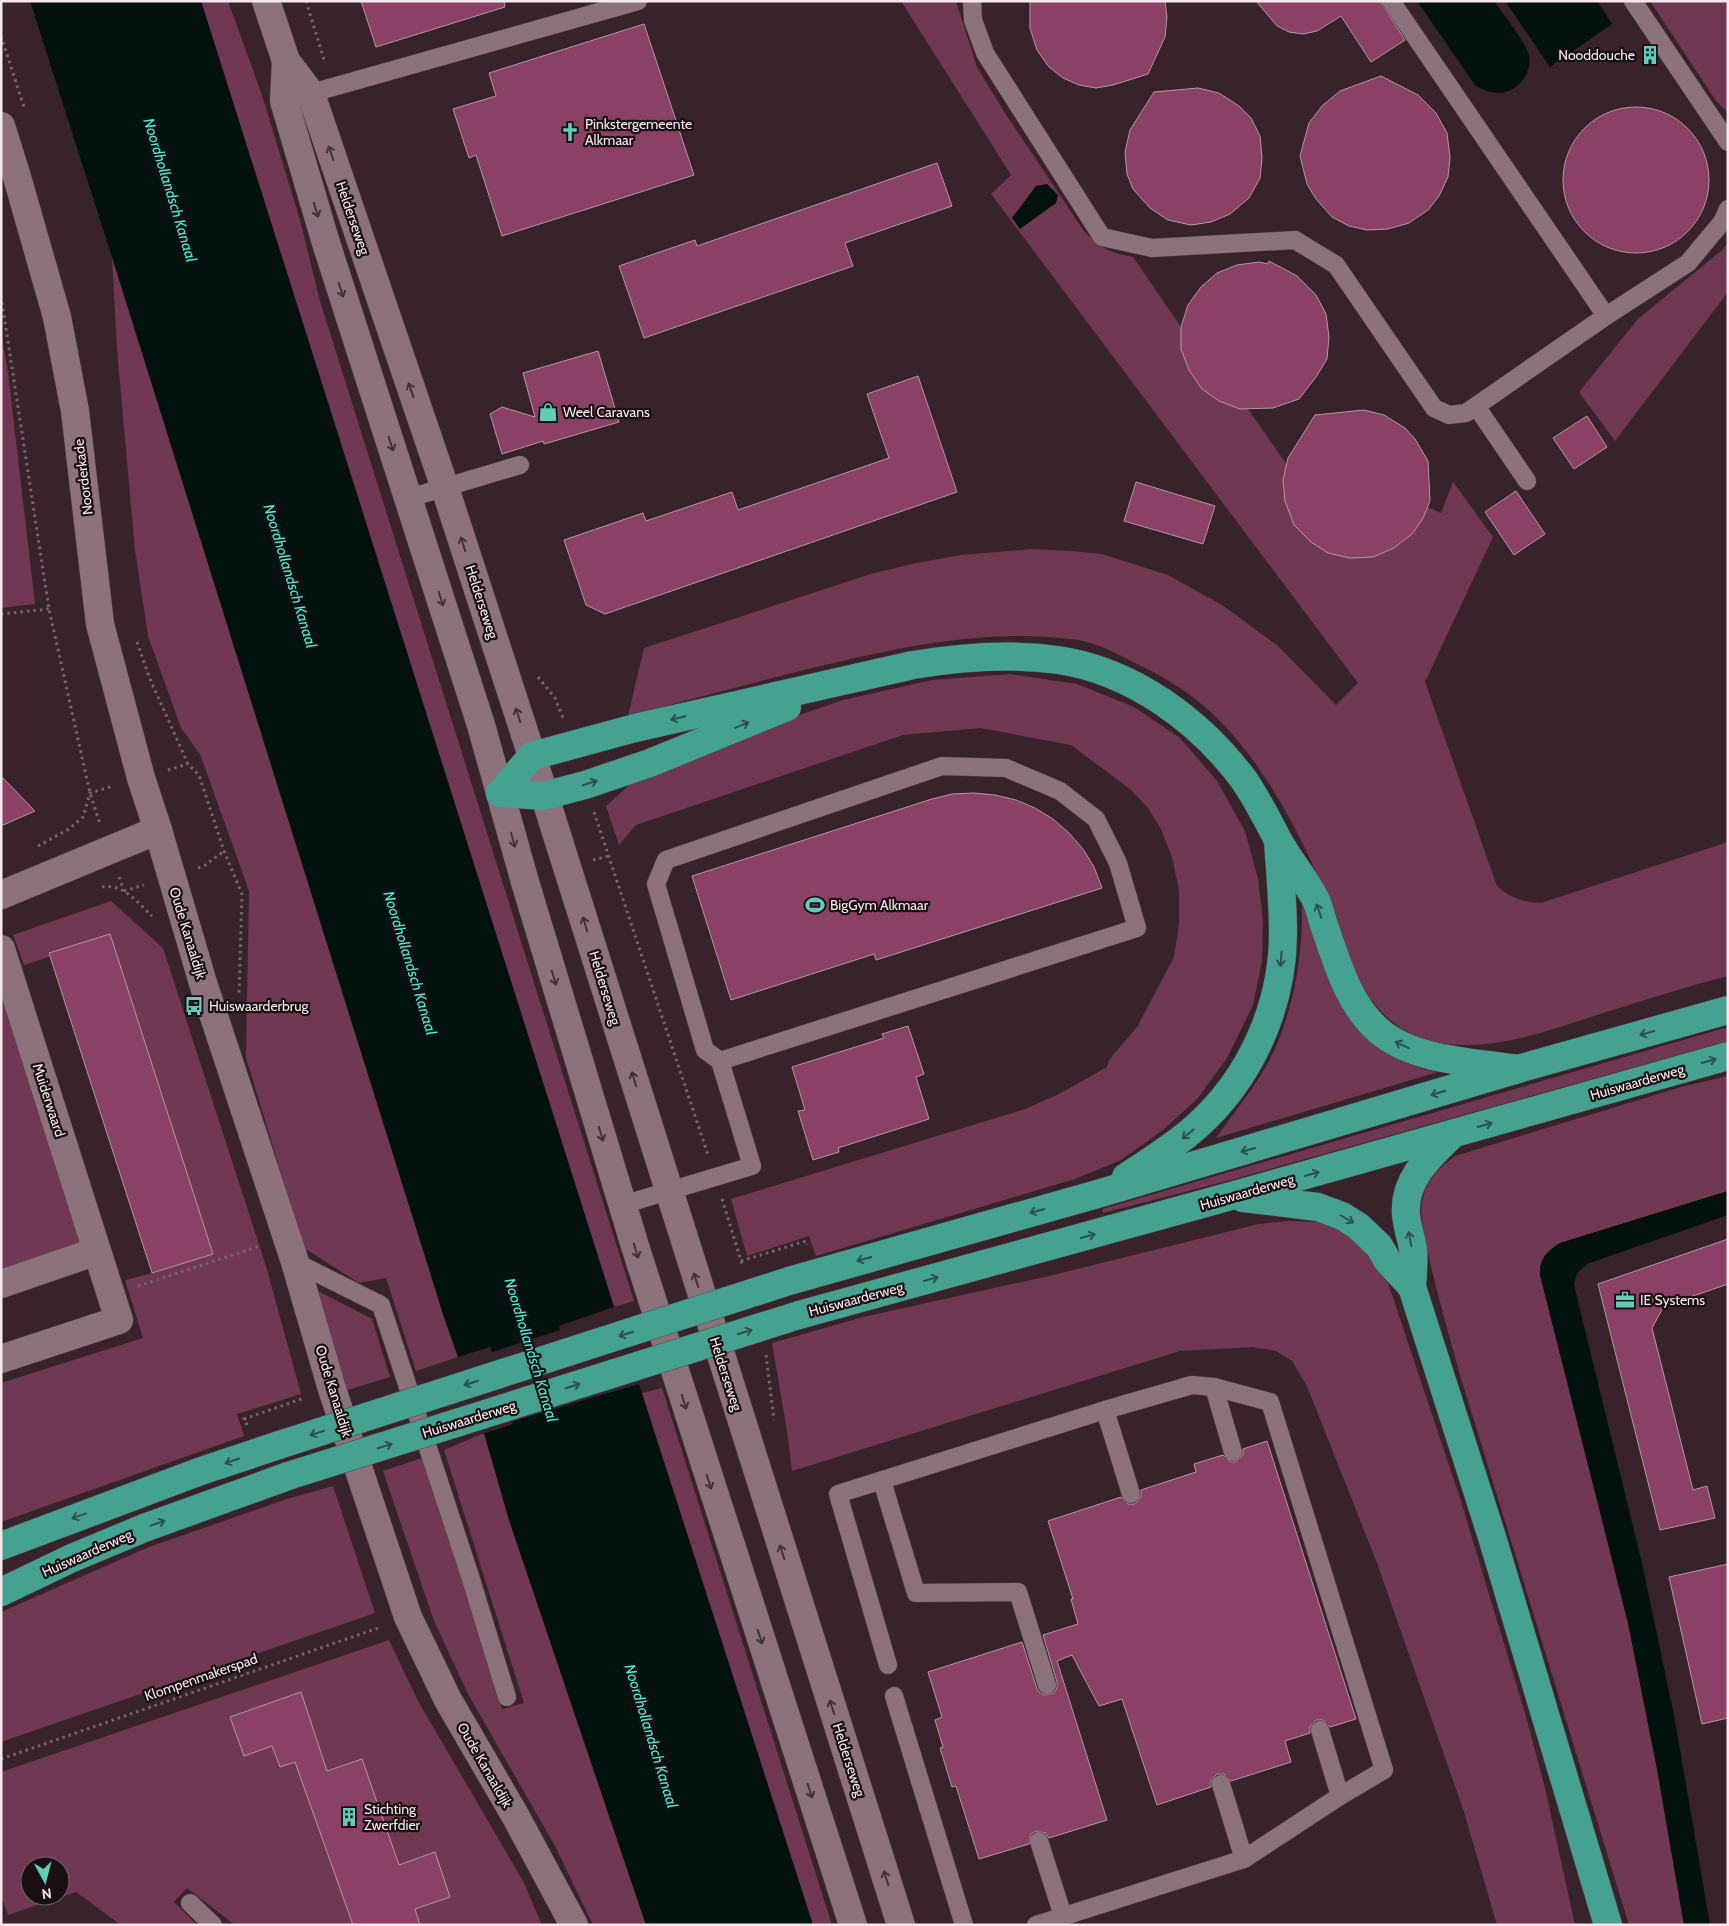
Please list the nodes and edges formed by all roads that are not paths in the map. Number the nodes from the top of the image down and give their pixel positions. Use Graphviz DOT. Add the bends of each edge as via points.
graph roads {
  1 [pos="266,1"];
  2 [pos="638,1"];
  3 [pos="972,1"];
  4 [pos="1391,1"];
  5 [pos="1633,1"];
  6 [pos="286,61"];
  7 [pos="311,94"];
  8 [pos="284,101"];
  9 [pos="1,126"];
  10 [pos="1728,142"];
  11 [pos="9,180"];
  12 [pos="1728,209"];
  13 [pos="1606,316"];
  14 [pos="1476,406"];
  15 [pos="520,465"];
  16 [pos="1527,481"];
  17 [pos="444,488"];
  18 [pos="409,498"];
  19 [pos="862,676"];
  20 [pos="532,756"];
  21 [pos="500,793"];
  22 [pos="543,796"];
  23 [pos="158,830"];
  24 [pos="1278,840"];
  25 [pos="1,895"];
  26 [pos="1,949"];
  27 [pos="1728,1010"];
  28 [pos="1728,1056"];
  29 [pos="720,1061"];
  30 [pos="1518,1069"];
  31 [pos="1453,1134"];
  32 [pos="668,1191"];
  33 [pos="1101,1193"];
  34 [pos="1231,1196"];
  35 [pos="622,1204"];
  36 [pos="290,1250"];
  37 [pos="97,1251"];
  38 [pos="1,1284"];
  39 [pos="1412,1287"];
  40 [pos="1,1359"];
  41 [pos="1214,1388"];
  42 [pos="1105,1410"];
  43 [pos="1233,1452"];
  44 [pos="882,1481"];
  45 [pos="1131,1494"];
  46 [pos="1,1546"];
  47 [pos="1,1592"];
  48 [pos="888,1664"];
  49 [pos="1047,1685"];
  50 [pos="894,1696"];
  51 [pos="508,1697"];
  52 [pos="1320,1730"];
  53 [pos="1221,1784"];
  54 [pos="1340,1796"];
  55 [pos="1039,1841"];
  56 [pos="1244,1860"];
  57 [pos="190,1903"];
  58 [pos="1063,1916"];
  59 [pos="1607,1924"];
  60 [pos="213,1925"];
  61 [pos="574,1925"];
  62 [pos="853,1925"];
  63 [pos="901,1925"];
  64 [pos="964,1925"];
  65 [pos="1036,1925"];
  1 -- 6 [label="main road, Helderseweg"];
  2 -- 7 [label="lane"];
  3 -- 14 [label="lane" via="973,20 985,53 1102,237 1152,248 1294,240 1336,265 1434,408 1449,415 1466,413"];
  4 -- 13 [label="lane"];
  5 -- 10 [label="lane"];
  6 -- 7 [label="main road, Helderseweg"];
  6 -- 8 [label="main road, Helderseweg"];
  7 -- 8 [label="lane"];
  17 -- 7 [label="main road, Helderseweg, one-way"];
  8 -- 18 [label="main road, Helderseweg, one-way" via="326,243"];
  9 -- 11 [label="main road, Noorderkade"];
  11 -- 23 [label="main road, Noorderkade" via="57,317 75,411 100,624"];
  12 -- 13 [label="lane" via="1722,222 1688,263"];
  13 -- 14 [label="lane"];
  14 -- 16 [label="lane"];
  15 -- 17 [label="lane"];
  17 -- 18 [label="lane"];
  20 -- 17 [label="main road, Helderseweg, one-way"];
  18 -- 21 [label="main road, Helderseweg, one-way" via="482,725"];
  19 -- 20 [label="highway, one-way" via="635,728"];
  22 -- 19 [label="highway, one-way" via="650,763"];
  19 -- 24 [label="highway" via="957,658 1008,656 1061,660 1113,675 1185,717 1204,735 1244,780"];
  20 -- 21 [label="highway"];
  20 -- 22 [label="main road, Helderseweg"];
  21 -- 22 [label="highway"];
  21 -- 35 [label="main road, Helderseweg, one-way"];
  32 -- 22 [label="main road, Helderseweg, one-way"];
  23 -- 25 [label="main road"];
  23 -- 36 [label="main road, Oude Kanaaldijk" via="206,992"];
  30 -- 24 [label="highway, one-way" via="1418,1052 1397,1044 1366,1018 1352,998 1340,970 1315,898"];
  24 -- 33 [label="highway, one-way" via="1283,934 1280,973 1265,1026 1250,1058 1223,1100 1196,1127"];
  26 -- 37 [label="main road, Muiderwaard"];
  27 -- 30 [label="highway, one-way"];
  31 -- 28 [label="highway, Huiswaarderweg, one-way"];
  29 -- 29 [label="lane" via="706,1050 656,884 666,860 942,766 1006,768 1060,791 1096,819 1118,864 1137,928"];
  29 -- 32 [label="lane" via="752,1166"];
  30 -- 33 [label="highway, one-way"];
  34 -- 31 [label="highway, Huiswaarderweg, one-way"];
  39 -- 31 [label="highway, one-way" via="1413,1250 1406,1215 1409,1188 1429,1156"];
  32 -- 35 [label="lane"];
  63 -- 32 [label="main road, Helderseweg, one-way"];
  33 -- 46 [label="highway, one-way, bridge" via="789,1281 278,1445"];
  34 -- 39 [label="highway, one-way" via="1318,1207 1342,1216 1379,1246 1387,1260"];
  47 -- 34 [label="highway, Huiswaarderweg, one-way, bridge" via="144,1528 288,1476 800,1315"];
  35 -- 62 [label="main road, Helderseweg, one-way"];
  36 -- 51 [label="lane" via="380,1305"];
  36 -- 61 [label="main road, Oude Kanaaldijk" via="408,1618 448,1700"];
  37 -- 38 [label="main road"];
  37 -- 40 [label="main road, Muiderwaard" via="120,1320"];
  39 -- 59 [label="highway" via="1492,1537"];
  41 -- 42 [label="lane" via="1192,1385"];
  41 -- 43 [label="lane"];
  41 -- 54 [label="lane" via="1270,1402 1381,1760 1384,1770"];
  42 -- 44 [label="lane"];
  42 -- 45 [label="lane"];
  44 -- 48 [label="lane" via="838,1494"];
  44 -- 49 [label="lane" via="916,1593 1018,1592"];
  50 -- 64 [label="lane"];
  52 -- 54 [label="lane"];
  53 -- 56 [label="lane"];
  54 -- 56 [label="lane"];
  55 -- 58 [label="lane"];
  56 -- 58 [label="lane"];
  57 -- 60 [label="lane"];
  58 -- 65 [label="lane"];
}
